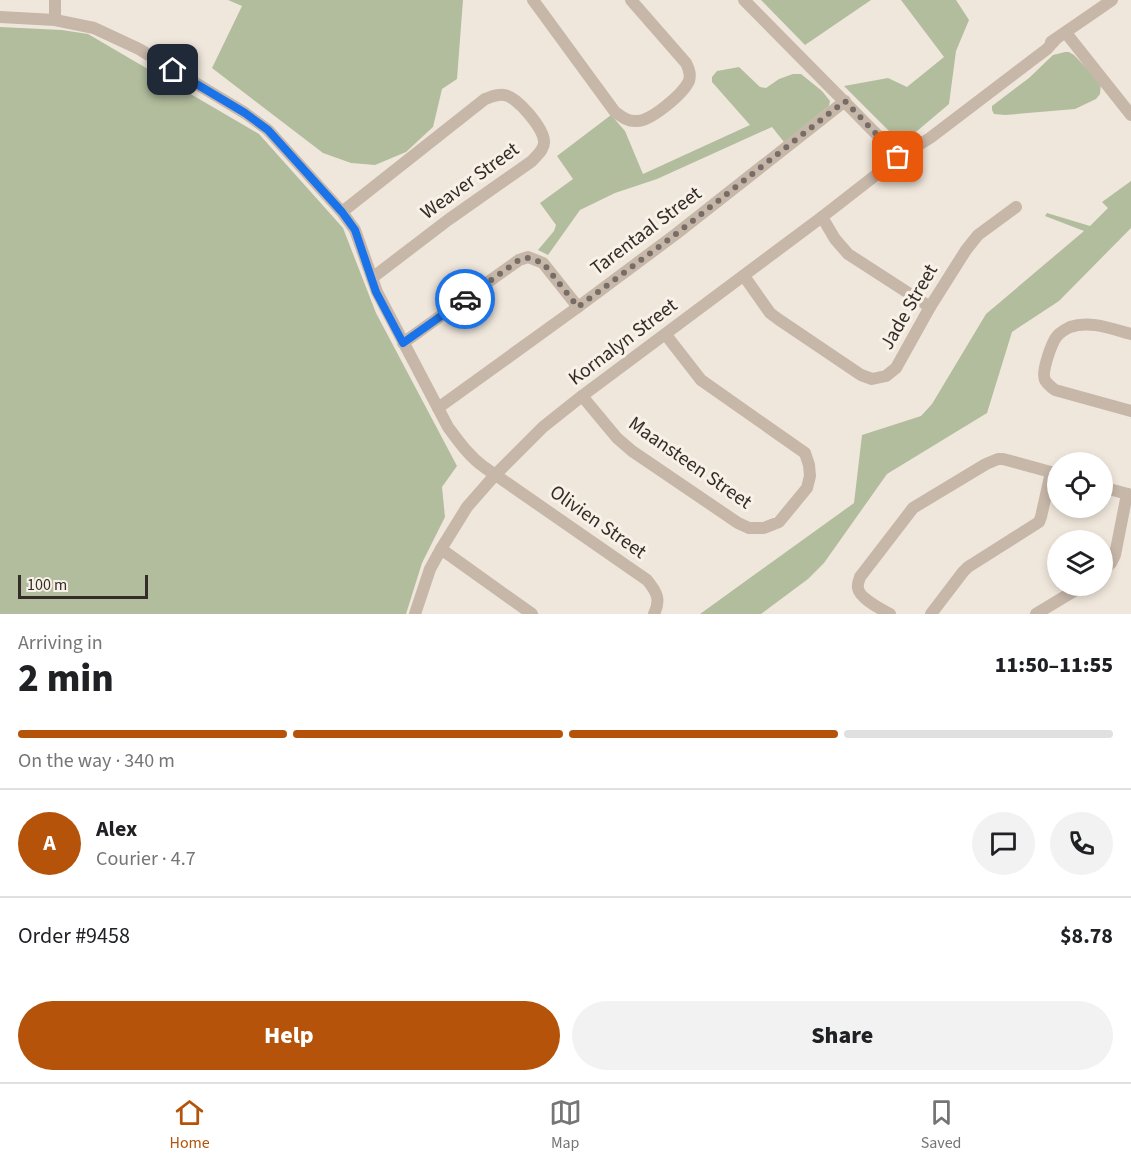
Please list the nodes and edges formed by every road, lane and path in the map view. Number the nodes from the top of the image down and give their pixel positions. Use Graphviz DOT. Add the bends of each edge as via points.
graph roads {
  1 [pos="55,0"];
  2 [pos="533,0"];
  3 [pos="631,0"];
  4 [pos="744,0"];
  5 [pos="1112,0"];
  6 [pos="0,17"];
  7 [pos="55,20"];
  8 [pos="1061,36"];
  9 [pos="845,101"];
  10 [pos="1131,115"];
  11 [pos="898,157"];
  12 [pos="1016,207"];
  13 [pos="342,212"];
  14 [pos="822,218"];
  15 [pos="744,276"];
  16 [pos="372,278"];
  17 [pos="578,307"];
  18 [pos="930,307"];
  19 [pos="1131,334"];
  20 [pos="666,335"];
  21 [pos="403,343"];
  22 [pos="582,396"];
  23 [pos="438,408"];
  24 [pos="1131,411"];
  25 [pos="1047,471"];
  26 [pos="495,475"];
  27 [pos="1113,490"];
  28 [pos="1129,495"];
  29 [pos="1047,497"];
  30 [pos="441,549"];
  31 [pos="1113,558"];
  32 [pos="1066,596"];
  33 [pos="415,614"];
  34 [pos="532,614"];
  35 [pos="654,614"];
  36 [pos="890,614"];
  37 [pos="931,614"];
  38 [pos="1036,614"];
  1 -- 7 [label="street"];
  2 -- 3 [label="street" via="615,112 626,120 638,121 669,103 690,75 686,63"];
  4 -- 9 [label="street"];
  5 -- 8 [label="street, Kornalyn Street"];
  6 -- 7 [label="street, Olivien Street"];
  7 -- 13 [label="street, Olivien Street" via="94,28 140,49 245,113 268,130"];
  8 -- 10 [label="street"];
  8 -- 11 [label="street, Kornalyn Street" via="939,132"];
  9 -- 11 [label="street"];
  9 -- 17 [label="street, Tarentaal Street"];
  11 -- 14 [label="street, Kornalyn Street"];
  12 -- 18 [label="street, Jade Street" via="978,235"];
  13 -- 16 [label="street, Olivien Street" via="355,230"];
  13 -- 16 [label="street, Weaver Street" via="494,95 512,97 541,132 544,142 532,161"];
  14 -- 15 [label="street, Kornalyn Street"];
  14 -- 18 [label="street" via="848,254"];
  15 -- 18 [label="street, Jade Street" via="770,313 872,379 896,369"];
  15 -- 20 [label="street, Kornalyn Street"];
  16 -- 21 [label="street, Olivien Street"];
  17 -- 21 [label="street" via="543,263 528,258 519,260"];
  17 -- 23 [label="street, Tarentaal Street"];
  19 -- 24 [label="street" via="1097,325 1069,328 1053,342 1043,374 1055,390"];
  20 -- 22 [label="street, Kornalyn Street"];
  20 -- 22 [label="street, Maansteen Street" via="701,380 805,453 810,476 807,488 779,522 764,528 738,523 616,438"];
  21 -- 23 [label="street, Olivien Street"];
  22 -- 26 [label="street, Kornalyn Street" via="543,427"];
  23 -- 26 [label="street, Olivien Street" via="468,454"];
  25 -- 36 [label="street" via="1003,459 993,461 913,508 858,582 862,597"];
  26 -- 30 [label="street, Kornalyn Street" via="467,507"];
  26 -- 35 [label="street, Olivien Street" via="647,580 655,590 658,604"];
  27 -- 28 [label="street"];
  28 -- 31 [label="street"];
  29 -- 37 [label="street" via="1039,522 968,567"];
  30 -- 33 [label="street, Kornalyn Street"];
  30 -- 34 [label="street"];
  32 -- 38 [label="street"];
}
